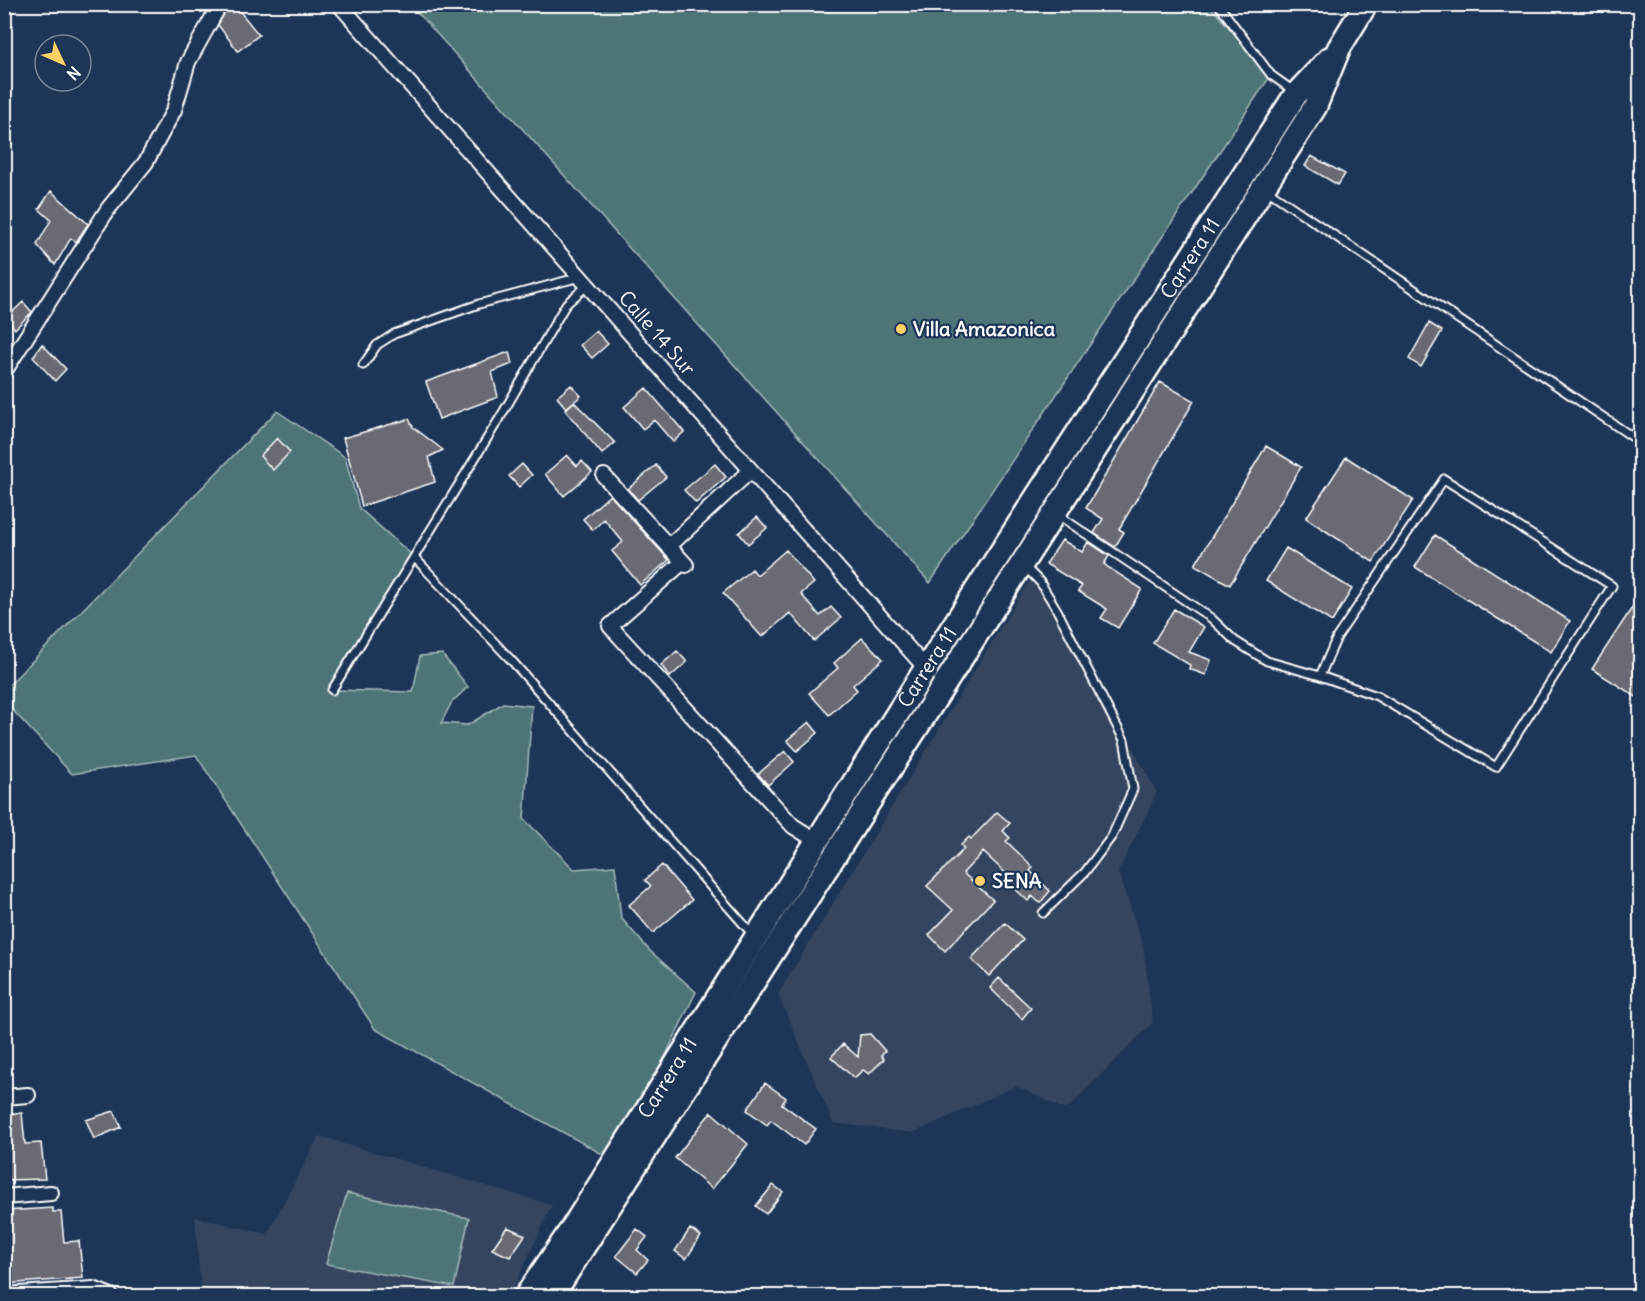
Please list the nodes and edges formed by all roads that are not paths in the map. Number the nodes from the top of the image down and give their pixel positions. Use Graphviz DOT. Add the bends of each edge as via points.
graph roads {
  1 [pos="220,4"];
  2 [pos="339,4"];
  3 [pos="1218,4"];
  4 [pos="1366,4"];
  5 [pos="1339,48"];
  6 [pos="1296,94"];
  7 [pos="1315,107"];
  8 [pos="1263,188"];
  9 [pos="586,280"];
  10 [pos="363,365"];
  11 [pos="4,372"];
  12 [pos="1641,442"];
  13 [pos="750,471"];
  14 [pos="604,476"];
  15 [pos="1056,513"];
  16 [pos="669,546"];
  17 [pos="414,557"];
  18 [pos="1012,558"];
  19 [pos="925,670"];
  20 [pos="1320,676"];
  21 [pos="947,683"];
  22 [pos="332,690"];
  23 [pos="817,841"];
  24 [pos="1043,913"];
  25 [pos="756,938"];
  26 [pos="28,1095"];
  27 [pos="4,1097"];
  28 [pos="51,1193"];
  29 [pos="4,1197"];
  30 [pos="4,1295"];
  31 [pos="110,1295"];
  32 [pos="526,1296"];
  33 [pos="552,1296"];
  1 -- 11 [label="street" via="188,62 174,110 146,162 108,209"];
  2 -- 9 [label="street, Calle 14 Sur"];
  3 -- 6 [label="lane" via="1271,75"];
  4 -- 5 [label="main road, Carrera 11"];
  5 -- 6 [label="main road, Carrera 11"];
  5 -- 7 [label="main road, Carrera 11"];
  6 -- 7 [label="lane"];
  6 -- 18 [label="main road, Carrera 11"];
  7 -- 8 [label="main road, Carrera 11"];
  8 -- 12 [label="lane"];
  8 -- 15 [label="main road, Carrera 11"];
  9 -- 10 [label="lane" via="479,304 394,334 377,345"];
  9 -- 13 [label="street, Calle 14 Sur"];
  9 -- 17 [label="lane" via="566,304"];
  13 -- 16 [label="street"];
  13 -- 19 [label="street, Calle 14 Sur"];
  14 -- 16 [label="street"];
  15 -- 18 [label="main road, Carrera 11"];
  15 -- 20 [label="lane" via="1211,618 1235,641 1267,661"];
  16 -- 23 [label="street" via="685,563 610,626 793,826"];
  17 -- 22 [label="lane"];
  17 -- 25 [label="lane" via="512,661"];
  18 -- 19 [label="main road, Carrera 11"];
  18 -- 21 [label="main road, Carrera 11"];
  18 -- 24 [label="lane" via="1040,582 1057,610 1124,740 1133,789 1112,836 1085,872"];
  19 -- 21 [label="street, Calle 14 Sur"];
  19 -- 23 [label="main road, Carrera 11"];
  20 -- 20 [label="lane" via="1377,696 1496,766 1612,586 1444,479 1337,637"];
  21 -- 33 [label="main road, Carrera 11"];
  23 -- 25 [label="main road, Carrera 11"];
  25 -- 32 [label="main road, Carrera 11" via="572,1230"];
  26 -- 27 [label="street"];
  28 -- 29 [label="street"];
  30 -- 31 [label="street" via="93,1289"];
}
